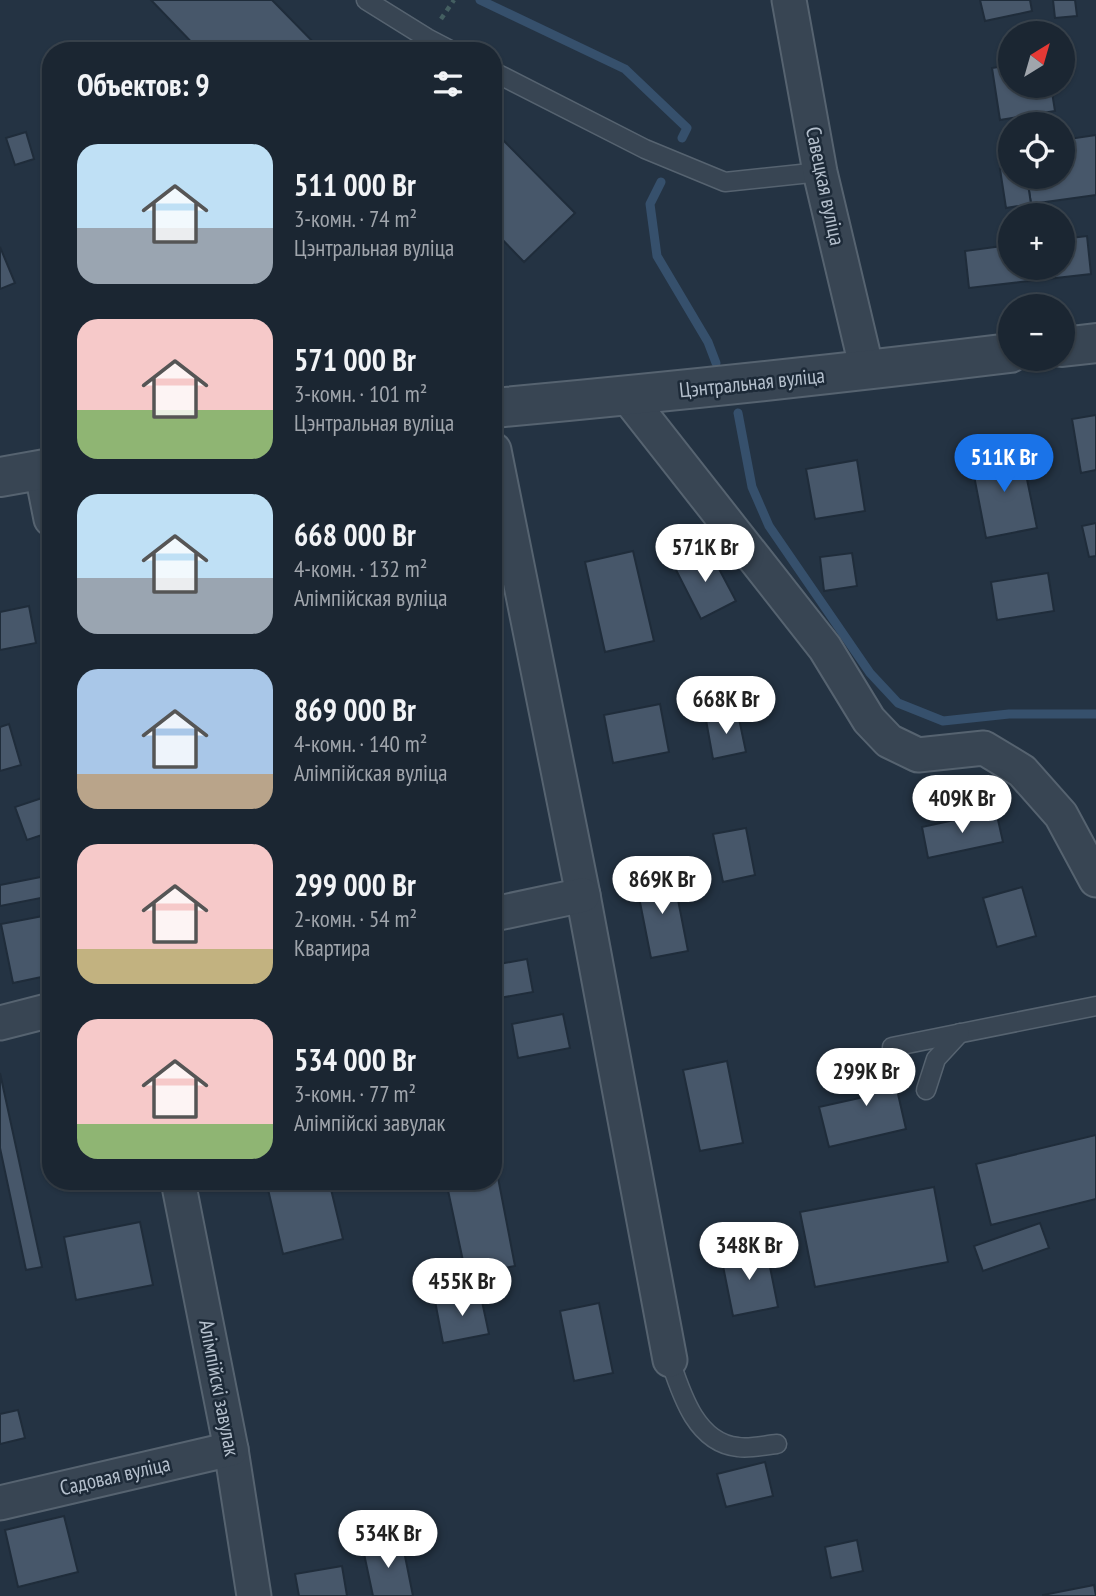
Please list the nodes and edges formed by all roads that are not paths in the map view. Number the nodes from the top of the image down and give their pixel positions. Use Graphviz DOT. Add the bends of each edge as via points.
graph roads {
  1 [pos="366,0"];
  2 [pos="789,0"];
  3 [pos="435,42"];
  4 [pos="502,76"];
  5 [pos="820,172"];
  6 [pos="1096,343"];
  7 [pos="1075,345"];
  8 [pos="998,354"];
  9 [pos="867,370"];
  10 [pos="627,396"];
  11 [pos="502,407"];
  12 [pos="42,469"];
  13 [pos="0,477"];
  14 [pos="502,490"];
  15 [pos="1096,880"];
  16 [pos="583,895"];
  17 [pos="502,912"];
  18 [pos="1096,1006"];
  19 [pos="42,1012"];
  20 [pos="0,1023"];
  21 [pos="960,1033"];
  22 [pos="892,1047"];
  23 [pos="926,1090"];
  24 [pos="180,1190"];
  25 [pos="670,1360"];
  26 [pos="777,1444"];
  27 [pos="231,1449"];
  28 [pos="0,1503"];
  29 [pos="254,1596"];
  1 -- 3 [label="lane"];
  2 -- 5 [label="street, Савецкая вуліца"];
  4 -- 5 [label="lane" via="645,149 725,182"];
  5 -- 9 [label="street, Савецкая вуліца"];
  6 -- 7 [label="street"];
  8 -- 9 [label="street, Цэнтральная вуліца"];
  9 -- 10 [label="street, Цэнтральная вуліца"];
  10 -- 11 [label="street, Цэнтральная вуліца"];
  10 -- 15 [label="street" via="825,648 869,720 889,741 918,755 984,748 1022,771 1060,815"];
  12 -- 13 [label="street"];
  14 -- 16 [label="street"];
  16 -- 17 [label="street"];
  16 -- 25 [label="street"];
  18 -- 21 [label="lane"];
  19 -- 20 [label="street"];
  21 -- 22 [label="lane"];
  21 -- 23 [label="lane" via="936,1059"];
  24 -- 27 [label="street, Алімпійскі завулак"];
  25 -- 26 [label="lane" via="686,1403 716,1441 738,1448"];
  27 -- 28 [label="street, Садовая вуліца"];
  27 -- 29 [label="street, Алімпійскі завулак"];
}
